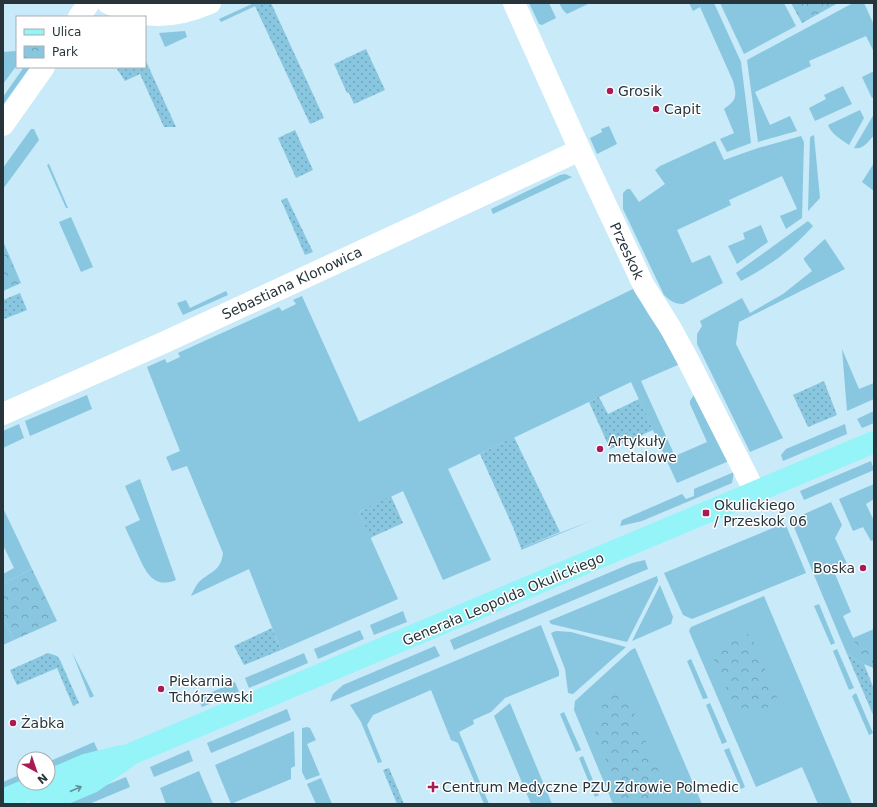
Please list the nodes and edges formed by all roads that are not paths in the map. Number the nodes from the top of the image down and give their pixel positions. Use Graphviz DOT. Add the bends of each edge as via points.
graph roads {
  1 [pos="89,3"];
  2 [pos="108,3"];
  3 [pos="210,3"];
  4 [pos="514,3"];
  5 [pos="80,16"];
  6 [pos="43,68"];
  7 [pos="3,125"];
  8 [pos="580,150"];
  9 [pos="3,414"];
  10 [pos="874,442"];
  11 [pos="754,492"];
  12 [pos="131,754"];
  13 [pos="56,778"];
  14 [pos="24,791"];
  15 [pos="3,800"];
  16 [pos="40,804"];
  1 -- 5 [label="street"];
  2 -- 3 [label="street" via="147,15 180,13"];
  4 -- 8 [label="street, Przeskok"];
  6 -- 7 [label="street"];
  8 -- 9 [label="street, Sebastiana Klonowica"];
  8 -- 11 [label="street, Przeskok" via="644,286 677,340"];
  10 -- 11 [label="main road, Generała Leopolda Okulickiego"];
  11 -- 12 [label="main road, Generała Leopolda Okulickiego"];
  12 -- 13 [label="main road, Generała Leopolda Okulickiego" via="97,762"];
  16 -- 12 [label="main road, Generała Leopolda Okulickiego, one-way" via="92,782"];
  14 -- 15 [label="main road"];
}
